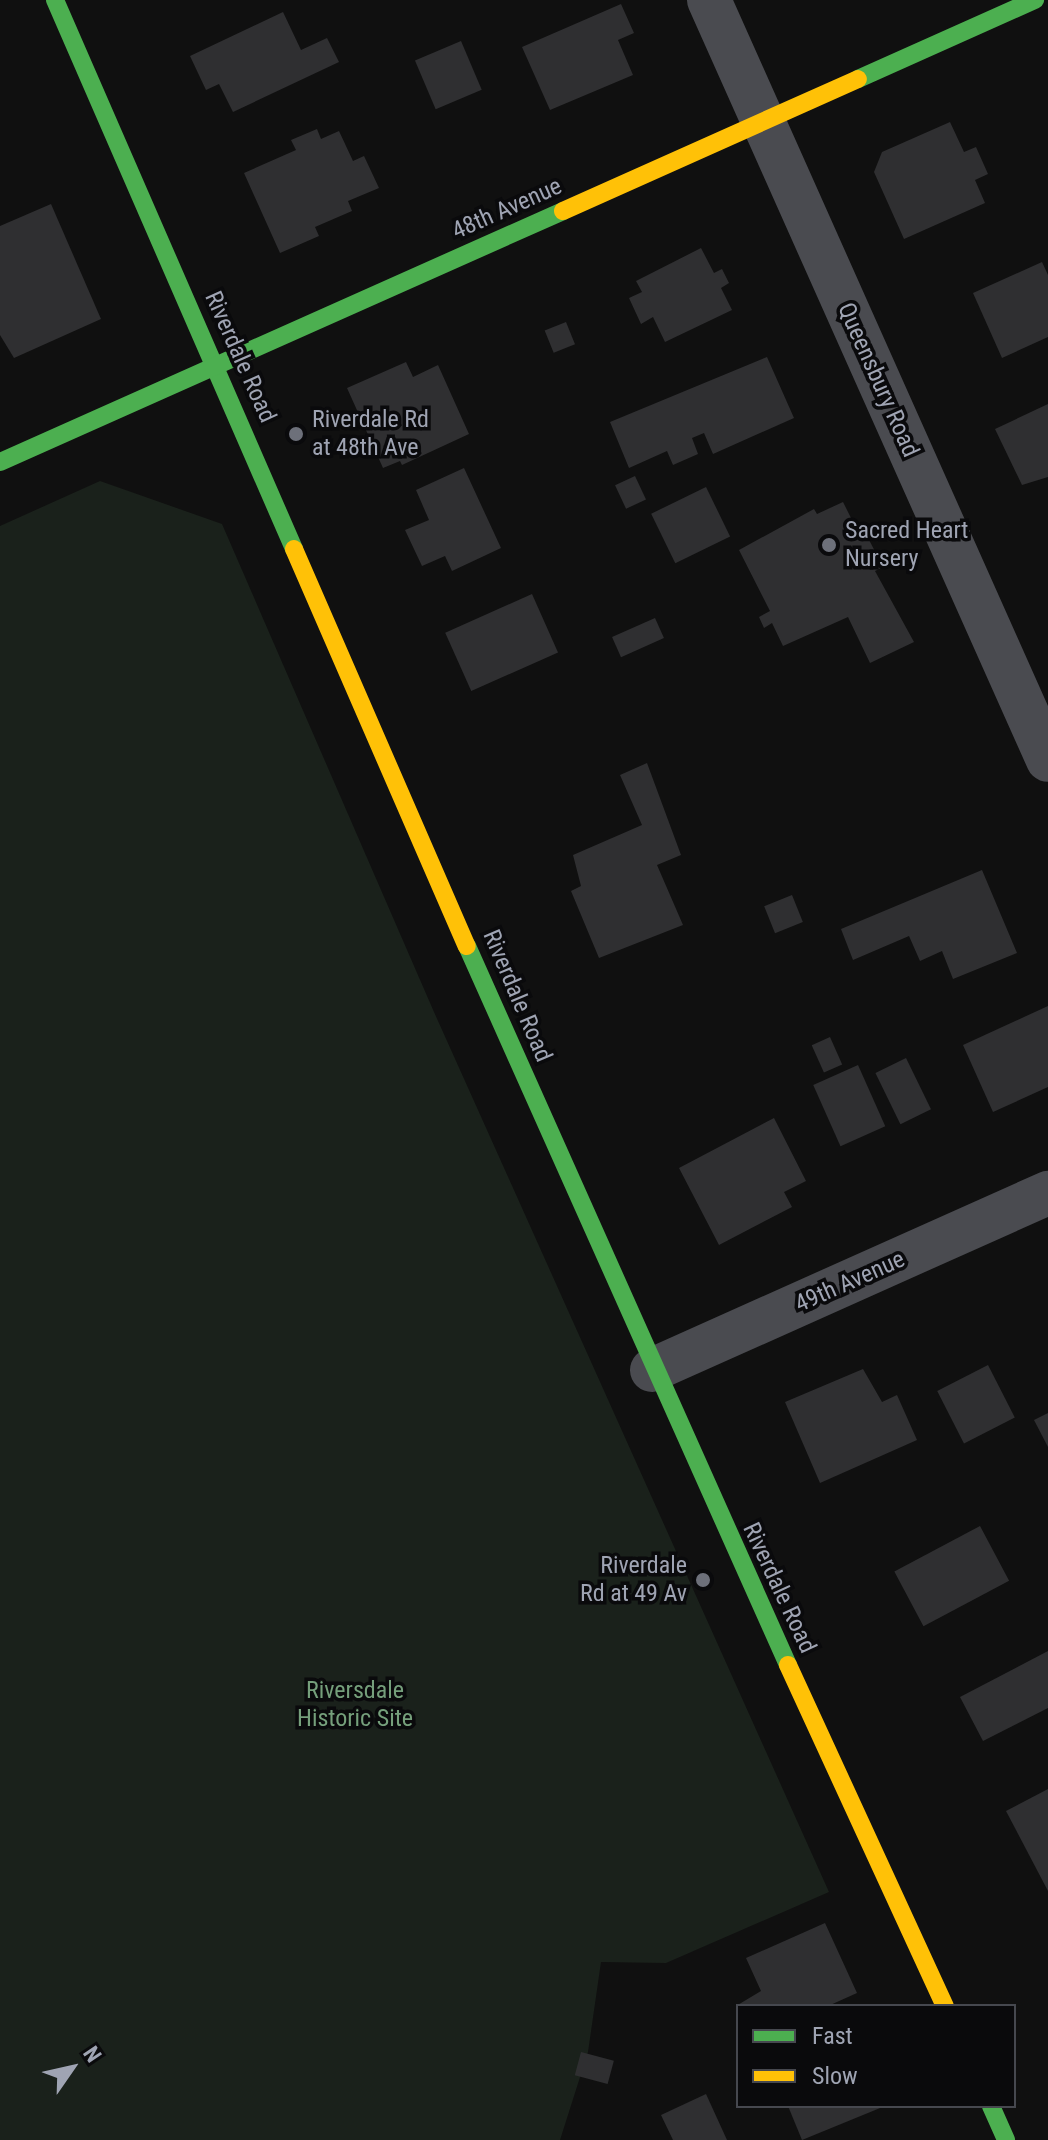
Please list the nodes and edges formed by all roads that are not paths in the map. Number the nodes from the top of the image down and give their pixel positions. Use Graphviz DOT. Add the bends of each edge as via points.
graph roads {
  1 [pos="55,0"];
  2 [pos="709,0"];
  3 [pos="1035,0"];
  4 [pos="763,121"];
  5 [pos="217,365"];
  6 [pos="0,462"];
  7 [pos="1048,760"];
  8 [pos="1048,1193"];
  9 [pos="652,1370"];
  10 [pos="944,2004"];
  11 [pos="992,2108"];
  12 [pos="1006,2140"];
  1 -- 5 [label="street, Riverdale Road"];
  2 -- 4 [label="street, Queensbury Road"];
  3 -- 4 [label="street, 48th Avenue"];
  4 -- 5 [label="street, 48th Avenue"];
  4 -- 7 [label="street, Queensbury Road"];
  5 -- 6 [label="street, 48th Avenue"];
  5 -- 9 [label="street, Riverdale Road"];
  8 -- 9 [label="street, 49th Avenue"];
  9 -- 10 [label="street, Riverdale Road"];
  11 -- 12 [label="street"];
}
